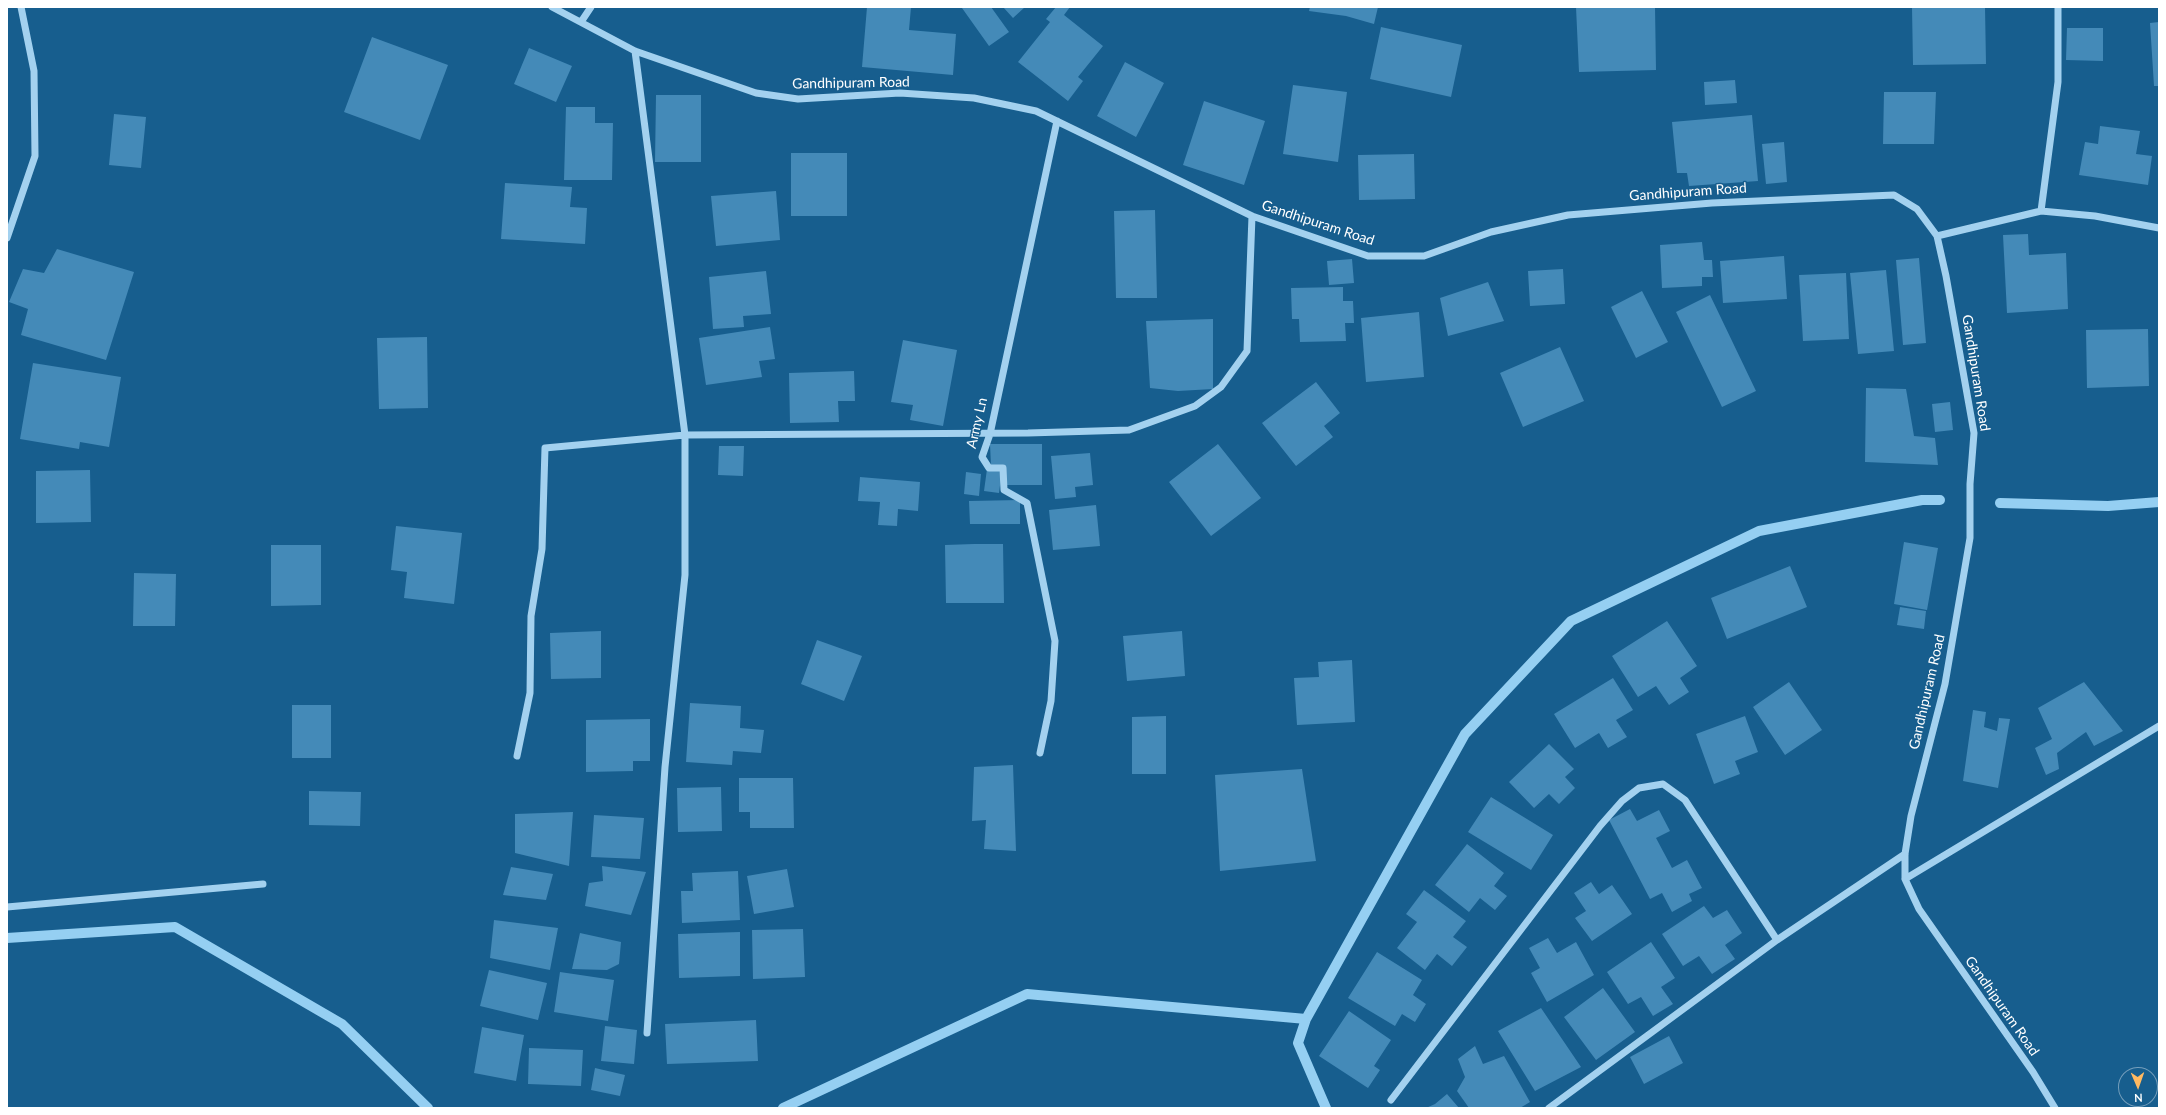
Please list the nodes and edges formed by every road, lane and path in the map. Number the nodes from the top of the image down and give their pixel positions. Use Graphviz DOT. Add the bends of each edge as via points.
graph roads {
  1 [pos="21,7"];
  2 [pos="552,7"];
  3 [pos="591,7"];
  4 [pos="2058,7"];
  5 [pos="581,22"];
  6 [pos="635,51"];
  7 [pos="1058,121"];
  8 [pos="2042,211"];
  9 [pos="1252,216"];
  10 [pos="2159,228"];
  11 [pos="1937,236"];
  12 [pos="7,238"];
  13 [pos="990,434"];
  14 [pos="685,435"];
  15 [pos="2159,726"];
  16 [pos="1040,752"];
  17 [pos="517,756"];
  18 [pos="1905,854"];
  19 [pos="1905,879"];
  20 [pos="263,884"];
  21 [pos="7,907"];
  22 [pos="1777,940"];
  23 [pos="647,1033"];
  24 [pos="1391,1100"];
  25 [pos="1549,1108"];
  26 [pos="2055,1108"];
  1 -- 12 [label="street" via="34,71 35,156"];
  2 -- 5 [label="street, Gandhipuram Road"];
  3 -- 5 [label="street"];
  4 -- 8 [label="street" via="2058,82"];
  5 -- 6 [label="street, Gandhipuram Road"];
  6 -- 7 [label="street, Gandhipuram Road" via="756,93 798,99 900,93 974,98 1036,111"];
  6 -- 14 [label="street"];
  7 -- 9 [label="street, Gandhipuram Road"];
  7 -- 13 [label="street, Army Ln"];
  8 -- 10 [label="street" via="2095,216"];
  8 -- 11 [label="street"];
  9 -- 11 [label="street, Gandhipuram Road" via="1368,256 1424,256 1491,232 1568,215 1712,202 1894,195 1917,209"];
  9 -- 13 [label="street" via="1247,351 1221,388 1194,406 1128,430"];
  11 -- 18 [label="street, Gandhipuram Road" via="1974,433 1970,484 1970,538 1945,684 1917,788"];
  13 -- 14 [label="street"];
  13 -- 16 [label="street, Army Ln" via="982,457 989,468 1003,468 1004,490 1027,503 1055,641 1052,701"];
  14 -- 17 [label="street" via="545,448 542,549 531,616 530,693"];
  14 -- 23 [label="street" via="685,575 666,767"];
  15 -- 19 [label="street"];
  18 -- 19 [label="street, Gandhipuram Road"];
  18 -- 22 [label="street"];
  19 -- 26 [label="street, Gandhipuram Road" via="1919,910 2033,1072"];
  20 -- 21 [label="street"];
  22 -- 24 [label="street" via="1685,800 1663,784 1639,788 1622,801 1600,826"];
  22 -- 25 [label="street"];
}
